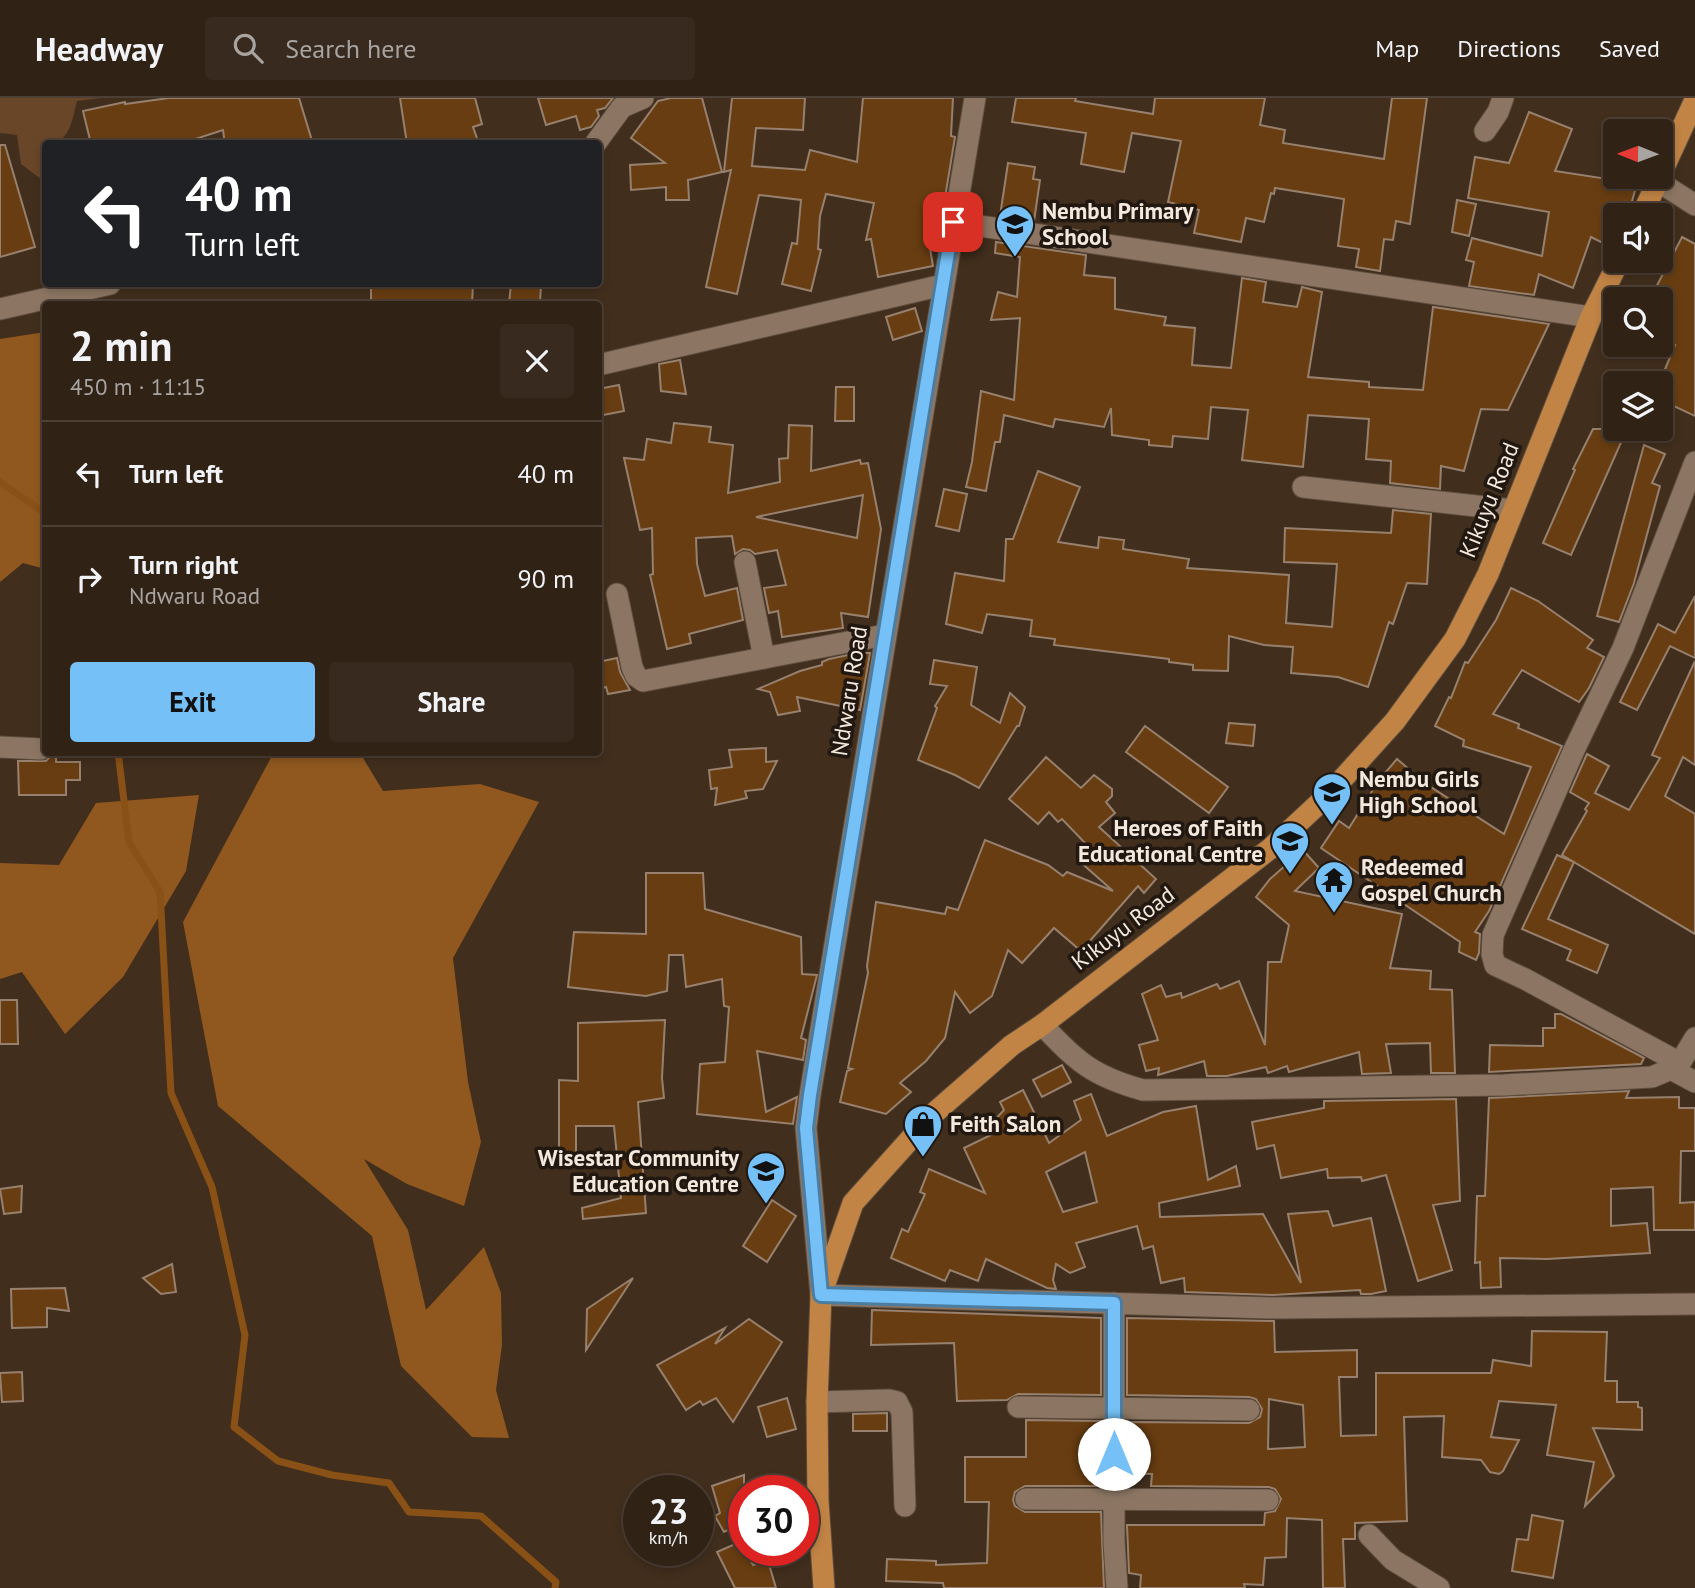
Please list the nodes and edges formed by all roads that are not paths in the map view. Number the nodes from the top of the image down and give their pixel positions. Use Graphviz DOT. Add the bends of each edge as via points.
graph roads {
  1 [pos="643,98"];
  2 [pos="975,98"];
  3 [pos="1503,98"];
  4 [pos="1695,100"];
  5 [pos="1485,131"];
  6 [pos="598,140"];
  7 [pos="1673,151"];
  8 [pos="1669,189"];
  9 [pos="1695,205"];
  10 [pos="953,222"];
  11 [pos="1613,273"];
  12 [pos="943,285"];
  13 [pos="97,287"];
  14 [pos="0,309"];
  15 [pos="1591,317"];
  16 [pos="602,364"];
  17 [pos="1695,462"];
  18 [pos="1303,487"];
  19 [pos="1513,510"];
  20 [pos="745,562"];
  21 [pos="617,594"];
  22 [pos="885,635"];
  23 [pos="764,658"];
  24 [pos="0,747"];
  25 [pos="41,750"];
  26 [pos="1042,1024"];
  27 [pos="1695,1038"];
  28 [pos="1676,1066"];
  29 [pos="1695,1082"];
  30 [pos="821,1295"];
  31 [pos="1114,1303"];
  32 [pos="1695,1304"];
  33 [pos="817,1402"];
  34 [pos="1018,1407"];
  35 [pos="1113,1409"];
  36 [pos="1248,1410"];
  37 [pos="1114,1498"];
  38 [pos="1026,1499"];
  39 [pos="1268,1500"];
  40 [pos="905,1506"];
  41 [pos="1369,1535"];
  42 [pos="824,1588"];
  43 [pos="1117,1588"];
  44 [pos="1438,1588"];
  1 -- 6 [label="street" via="622,107"];
  2 -- 10 [label="street, Ndwaru Road"];
  3 -- 5 [label="street"];
  4 -- 7 [label="main road"];
  8 -- 9 [label="street"];
  10 -- 12 [label="street, Ndwaru Road"];
  10 -- 15 [label="street"];
  11 -- 15 [label="main road, Kikuyu Road"];
  12 -- 16 [label="street"];
  12 -- 22 [label="street, Ndwaru Road"];
  13 -- 14 [label="street"];
  15 -- 19 [label="main road, Kikuyu Road"];
  17 -- 28 [label="street" via="1623,648 1493,935 1492,954 1495,965"];
  18 -- 19 [label="street"];
  19 -- 26 [label="main road, Kikuyu Road" via="1455,639 1377,741 1271,848"];
  20 -- 23 [label="street"];
  21 -- 23 [label="street" via="632,667 643,681"];
  22 -- 23 [label="street"];
  22 -- 30 [label="street, Ndwaru Road" via="806,1128"];
  24 -- 25 [label="street"];
  26 -- 28 [label="street" via="1093,1072 1143,1090 1504,1085 1652,1077"];
  26 -- 30 [label="main road, Kikuyu Road" via="932,1115 879,1171 853,1203"];
  27 -- 28 [label="street"];
  28 -- 29 [label="street"];
  30 -- 31 [label="street"];
  30 -- 33 [label="main road, Kikuyu Road"];
  31 -- 32 [label="street" via="1275,1308"];
  31 -- 35 [label="street"];
  33 -- 40 [label="street" via="897,1402 902,1412"];
  33 -- 42 [label="main road, Kikuyu Road"];
  34 -- 35 [label="street"];
  35 -- 36 [label="street"];
  35 -- 37 [label="street"];
  37 -- 38 [label="street"];
  37 -- 39 [label="street"];
  37 -- 43 [label="street"];
  41 -- 44 [label="street" via="1393,1560"];
}
